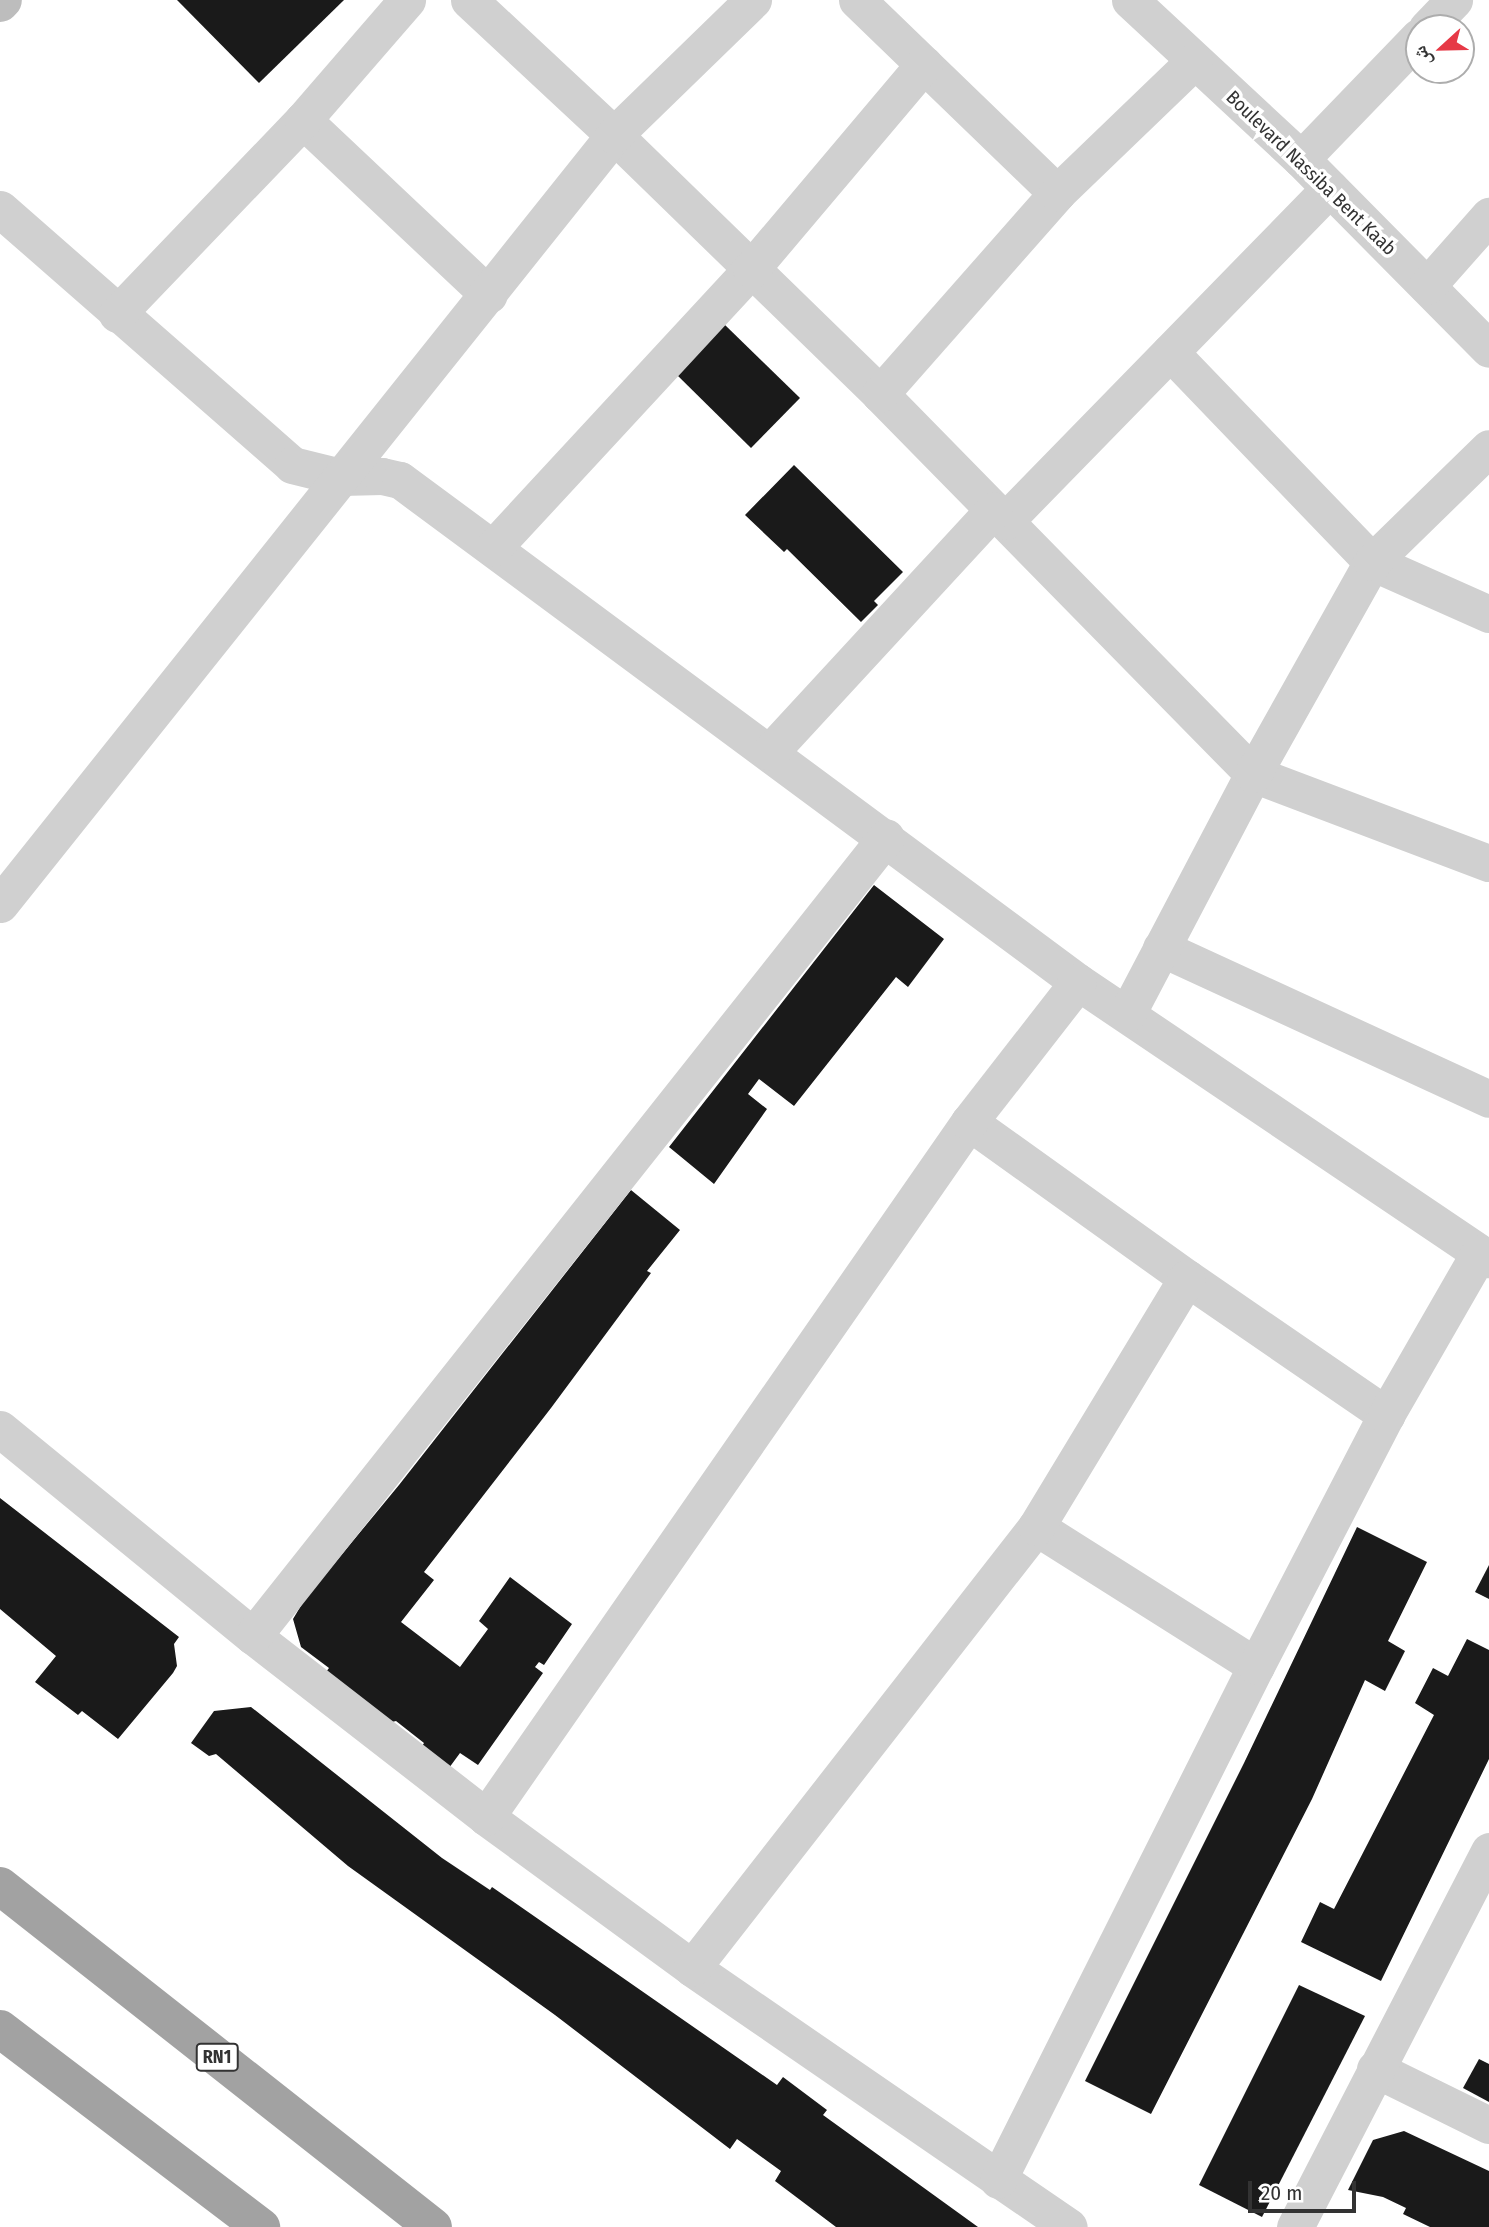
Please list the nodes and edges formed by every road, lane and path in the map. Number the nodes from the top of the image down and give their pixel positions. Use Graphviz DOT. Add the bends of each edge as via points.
graph roads {
  1 [pos="407,0"];
  2 [pos="469,0"];
  3 [pos="753,0"];
  4 [pos="857,0"];
  5 [pos="1130,0"];
  6 [pos="1454,0"];
  7 [pos="1440,14"];
  8 [pos="1405,51"];
  9 [pos="1194,61"];
  10 [pos="924,64"];
  11 [pos="303,120"];
  12 [pos="614,135"];
  13 [pos="1301,159"];
  14 [pos="1330,188"];
  15 [pos="1057,193"];
  16 [pos="0,209"];
  17 [pos="1489,216"];
  18 [pos="751,269"];
  19 [pos="1427,286"];
  20 [pos="489,295"];
  21 [pos="117,314"];
  22 [pos="1489,349"];
  23 [pos="1170,352"];
  24 [pos="880,394"];
  25 [pos="1489,448"];
  26 [pos="341,477"];
  27 [pos="999,515"];
  28 [pos="493,548"];
  29 [pos="1372,562"];
  30 [pos="1489,614"];
  31 [pos="770,752"];
  32 [pos="1252,774"];
  33 [pos="886,837"];
  34 [pos="1489,863"];
  35 [pos="0,904"];
  36 [pos="1161,948"];
  37 [pos="1078,982"];
  38 [pos="1127,1014"];
  39 [pos="1489,1099"];
  40 [pos="969,1122"];
  41 [pos="1484,1256"];
  42 [pos="1187,1278"];
  43 [pos="1386,1415"];
  44 [pos="0,1429"];
  45 [pos="1036,1527"];
  46 [pos="253,1636"];
  47 [pos="1256,1666"];
  48 [pos="486,1817"];
  49 [pos="1489,1851"];
  50 [pos="0,1886"];
  51 [pos="692,1968"];
  52 [pos="0,2029"];
  53 [pos="1375,2069"];
  54 [pos="1489,2125"];
  55 [pos="999,2180"];
  56 [pos="261,2227"];
  57 [pos="433,2227"];
  58 [pos="1069,2227"];
  59 [pos="1295,2227"];
  1 -- 11 [label="street"];
  2 -- 12 [label="street"];
  3 -- 12 [label="street"];
  4 -- 10 [label="street"];
  5 -- 9 [label="street, Boulevard Nassiba Bent Kaab"];
  6 -- 7 [label="street"];
  8 -- 13 [label="street"];
  9 -- 13 [label="street, Boulevard Nassiba Bent Kaab"];
  9 -- 15 [label="street"];
  10 -- 15 [label="street"];
  10 -- 18 [label="street"];
  11 -- 20 [label="street"];
  11 -- 21 [label="street"];
  12 -- 18 [label="street"];
  12 -- 20 [label="street"];
  13 -- 14 [label="street, Boulevard Nassiba Bent Kaab"];
  14 -- 19 [label="street, Boulevard Nassiba Bent Kaab"];
  14 -- 23 [label="street"];
  15 -- 24 [label="street"];
  16 -- 21 [label="street"];
  17 -- 19 [label="street"];
  18 -- 24 [label="street"];
  18 -- 28 [label="street"];
  19 -- 22 [label="street, Boulevard Nassiba Bent Kaab"];
  20 -- 26 [label="street"];
  21 -- 26 [label="street" via="292,465"];
  23 -- 27 [label="street"];
  23 -- 29 [label="street"];
  24 -- 27 [label="street"];
  25 -- 29 [label="street"];
  26 -- 28 [label="street" via="400,480"];
  26 -- 35 [label="street"];
  27 -- 31 [label="street"];
  27 -- 32 [label="street"];
  28 -- 31 [label="street"];
  29 -- 30 [label="street"];
  29 -- 32 [label="street"];
  31 -- 33 [label="street"];
  32 -- 34 [label="street"];
  32 -- 36 [label="street"];
  33 -- 37 [label="street"];
  33 -- 46 [label="street"];
  36 -- 38 [label="street"];
  36 -- 39 [label="street"];
  37 -- 38 [label="street"];
  37 -- 40 [label="street"];
  38 -- 41 [label="street"];
  40 -- 42 [label="street"];
  40 -- 48 [label="street"];
  41 -- 43 [label="street"];
  42 -- 43 [label="street"];
  42 -- 45 [label="street"];
  43 -- 47 [label="street"];
  44 -- 46 [label="street"];
  45 -- 47 [label="street"];
  45 -- 51 [label="street"];
  46 -- 48 [label="street"];
  47 -- 55 [label="street"];
  48 -- 51 [label="street"];
  49 -- 53 [label="street"];
  50 -- 57 [label="highway, RN1"];
  51 -- 55 [label="street"];
  52 -- 56 [label="highway"];
  53 -- 54 [label="street"];
  53 -- 59 [label="street"];
  55 -- 58 [label="street"];
}
